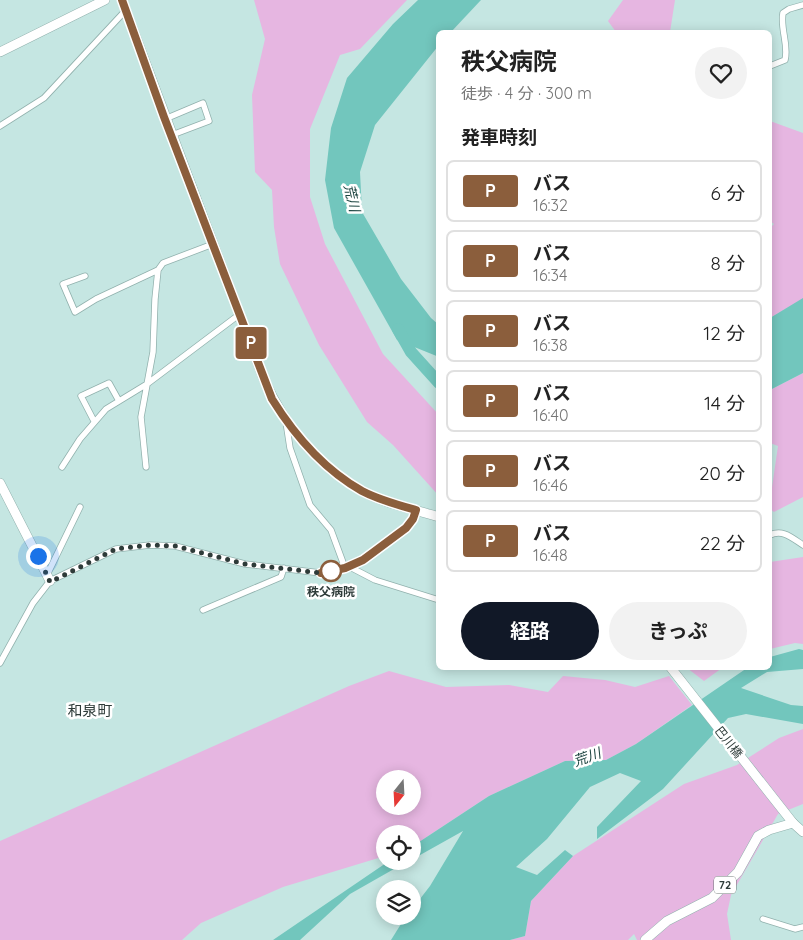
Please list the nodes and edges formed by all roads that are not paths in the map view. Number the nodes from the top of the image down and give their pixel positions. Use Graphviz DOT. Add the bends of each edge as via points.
graph roads {
  1 [pos="105,0"];
  2 [pos="122,0"];
  3 [pos="803,5"];
  4 [pos="126,10"];
  5 [pos="0,52"];
  6 [pos="772,65"];
  7 [pos="165,119"];
  8 [pos="0,126"];
  9 [pos="172,136"];
  10 [pos="213,244"];
  11 [pos="158,270"];
  12 [pos="84,276"];
  13 [pos="240,314"];
  14 [pos="147,384"];
  15 [pos="119,401"];
  16 [pos="94,421"];
  17 [pos="286,421"];
  18 [pos="62,467"];
  19 [pos="146,467"];
  20 [pos="0,483"];
  21 [pos="80,507"];
  22 [pos="416,510"];
  23 [pos="436,516"];
  24 [pos="772,534"];
  25 [pos="803,545"];
  26 [pos="284,568"];
  27 [pos="348,568"];
  28 [pos="49,578"];
  29 [pos="436,599"];
  30 [pos="203,610"];
  31 [pos="0,663"];
  32 [pos="674,670"];
  33 [pos="793,823"];
  34 [pos="803,832"];
  35 [pos="763,919"];
  36 [pos="803,927"];
  37 [pos="645,940"];
  1 -- 5 [label="main road"];
  2 -- 4 [label="main road"];
  3 -- 6 [label="street" via="783,13 781,23 787,54 785,60"];
  4 -- 7 [label="main road"];
  4 -- 8 [label="street" via="44,98"];
  7 -- 9 [label="main road"];
  7 -- 9 [label="street" via="203,104 209,121"];
  9 -- 10 [label="main road"];
  10 -- 11 [label="street" via="163,263"];
  10 -- 13 [label="main road"];
  11 -- 12 [label="street" via="75,312 63,284"];
  11 -- 14 [label="street" via="153,352"];
  13 -- 14 [label="street"];
  13 -- 17 [label="main road" via="272,399"];
  14 -- 15 [label="street"];
  14 -- 19 [label="street" via="141,417"];
  15 -- 16 [label="street"];
  15 -- 16 [label="street" via="109,383 81,396"];
  16 -- 18 [label="street"];
  17 -- 22 [label="main road" via="320,461 343,478 363,491"];
  17 -- 27 [label="street" via="290,448 310,505 331,530"];
  20 -- 28 [label="main road"];
  21 -- 28 [label="street"];
  22 -- 23 [label="main road"];
  22 -- 27 [label="street" via="406,528"];
  24 -- 25 [label="street" via="784,533"];
  26 -- 27 [label="street" via="321,573"];
  26 -- 28 [label="street" via="245,564 175,546 150,545 116,549"];
  26 -- 30 [label="street" via="280,577"];
  27 -- 29 [label="street"];
  28 -- 31 [label="street"];
  32 -- 33 [label="main road, 巴川橋"];
  33 -- 34 [label="main road, 巴川橋"];
  33 -- 37 [label="main road, 72" via="758,836 738,872 712,898 667,921"];
  35 -- 36 [label="street" via="795,930"];
}
